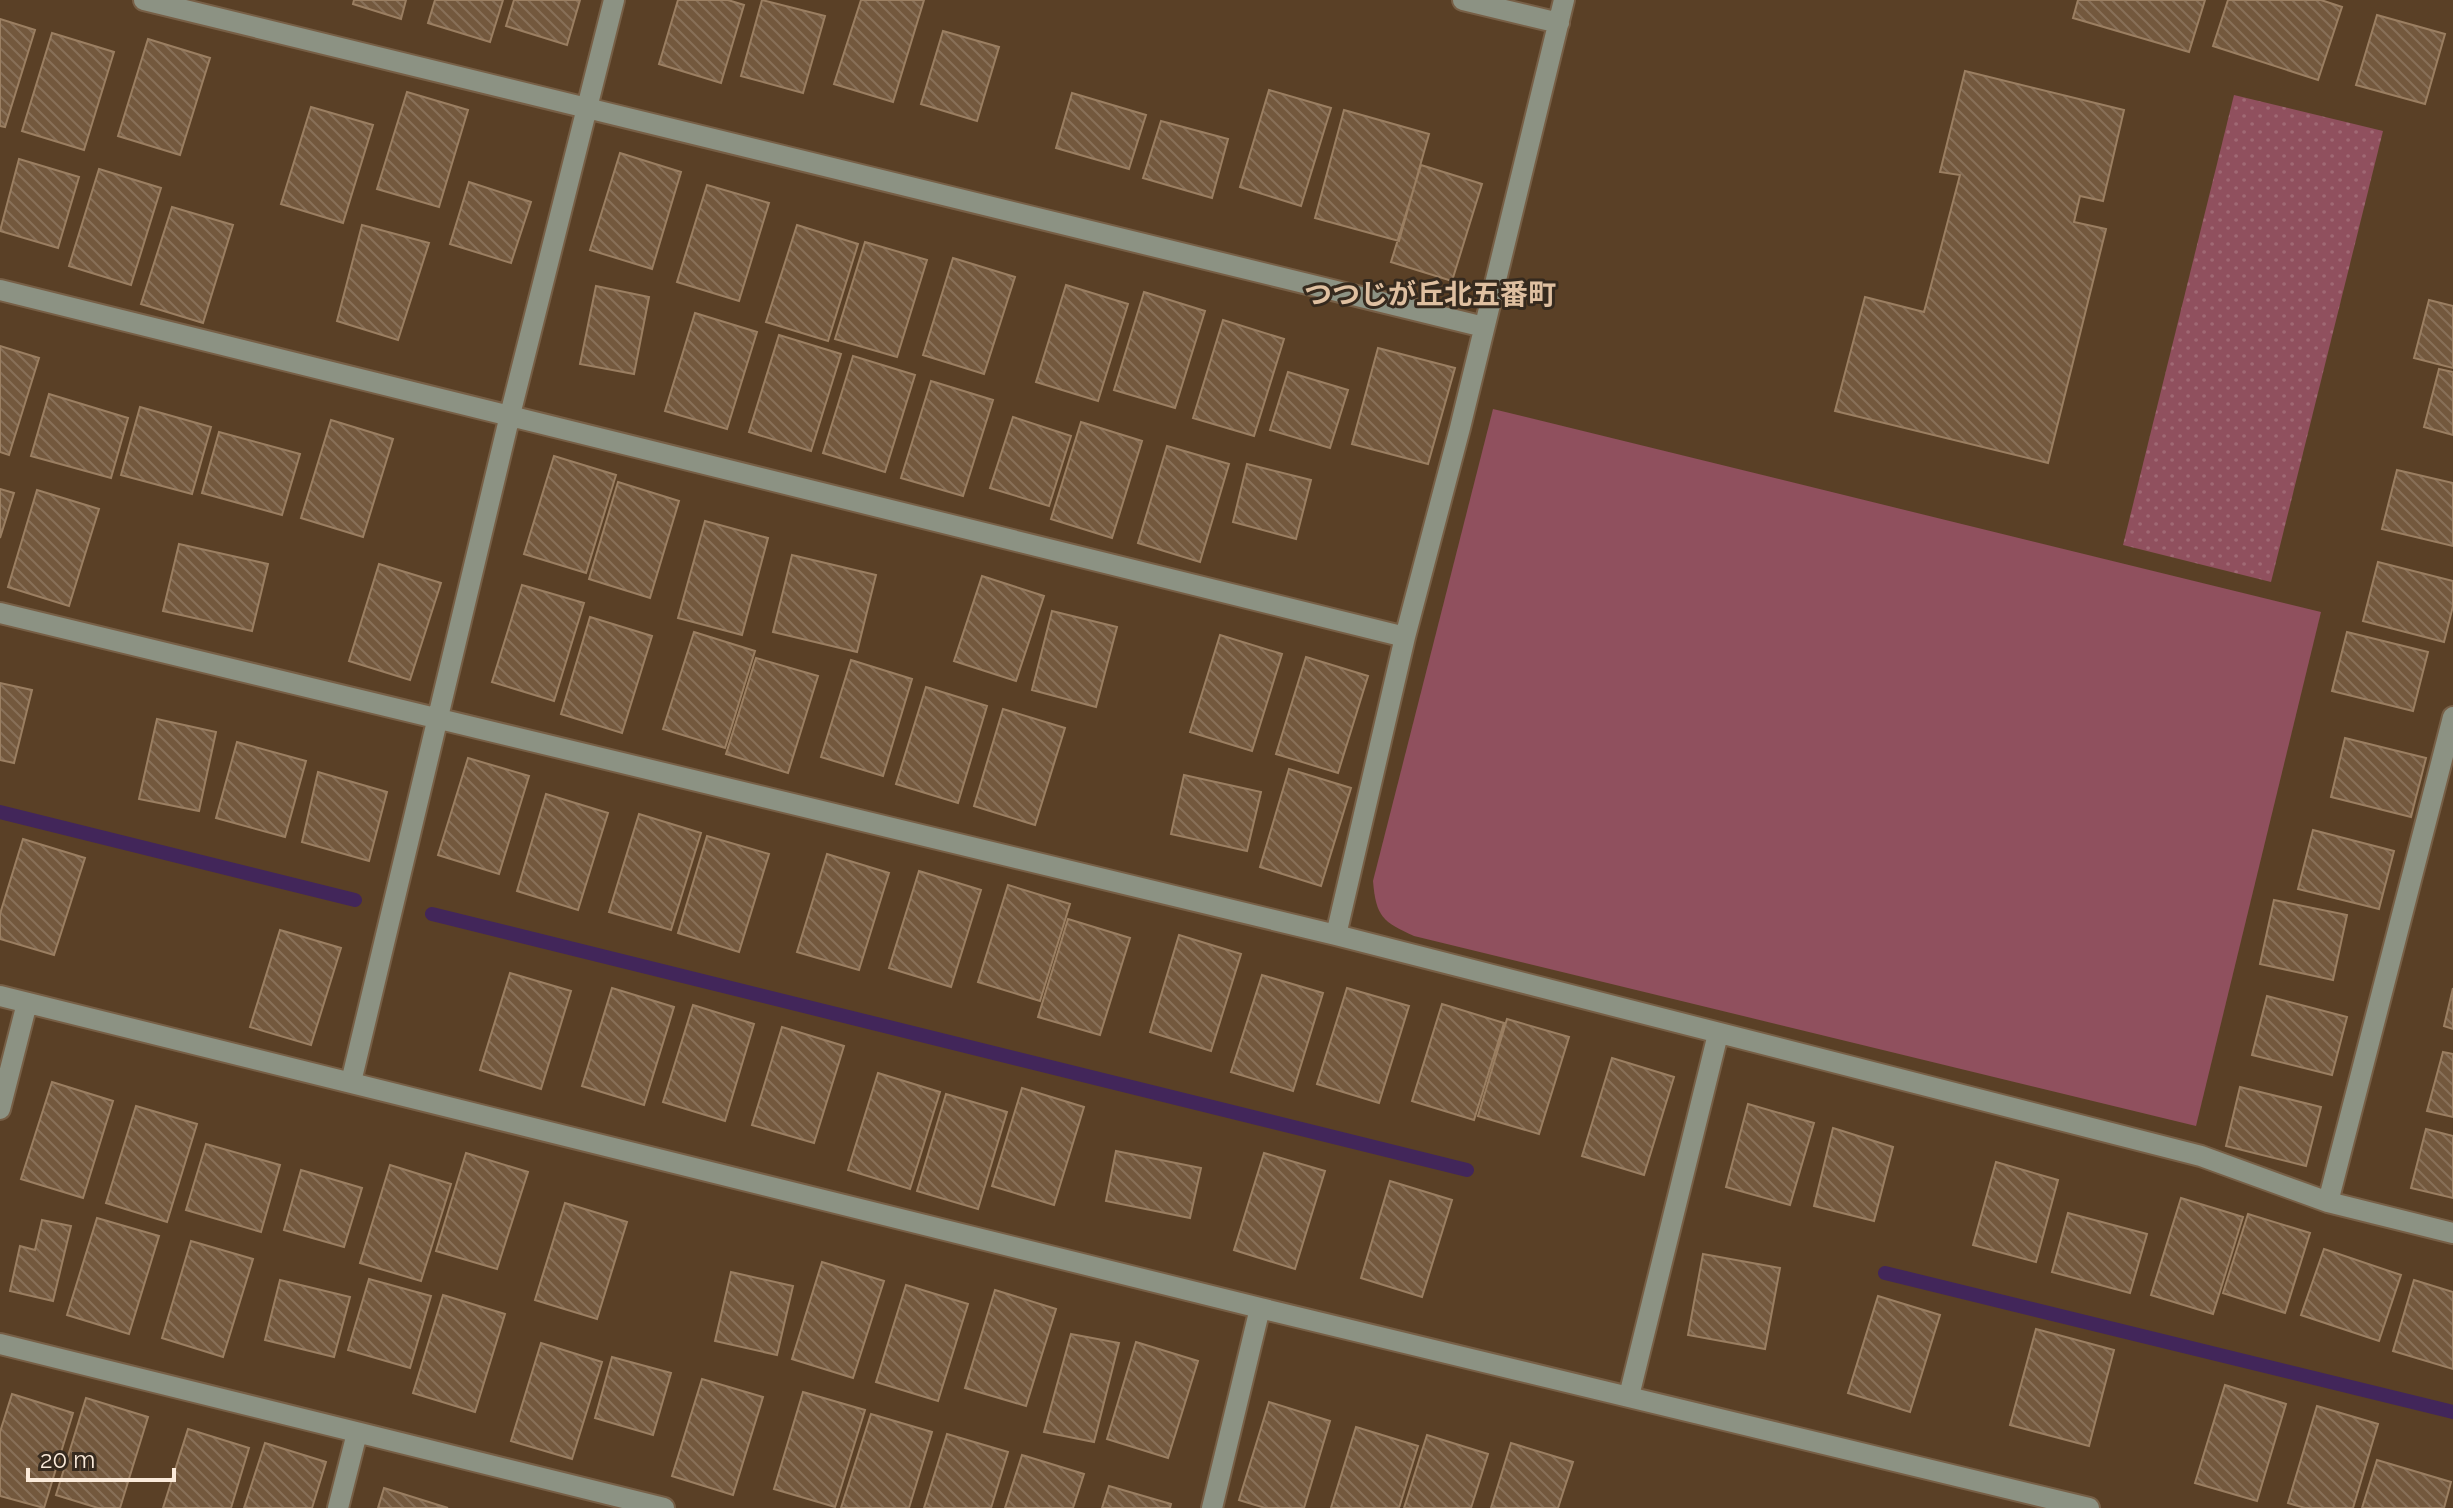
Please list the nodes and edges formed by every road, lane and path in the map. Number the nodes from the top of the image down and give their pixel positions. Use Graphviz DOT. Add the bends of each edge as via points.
graph roads {
  1 [pos="144,0"];
  2 [pos="614,0"];
  3 [pos="1463,0"];
  4 [pos="1564,0"];
  5 [pos="1559,23"];
  6 [pos="587,109"];
  7 [pos="0,290"];
  8 [pos="1484,327"];
  9 [pos="510,415"];
  10 [pos="0,613"];
  11 [pos="1405,637"];
  12 [pos="2453,717"];
  13 [pos="438,720"];
  14 [pos="1336,935"];
  15 [pos="0,996"];
  16 [pos="27,1003"];
  17 [pos="1718,1034"];
  18 [pos="351,1082"];
  19 [pos="0,1109"];
  20 [pos="2328,1202"];
  21 [pos="2453,1233"];
  22 [pos="1260,1308"];
  23 [pos="0,1344"];
  24 [pos="1629,1396"];
  25 [pos="357,1433"];
  26 [pos="338,1508"];
  27 [pos="664,1508"];
  28 [pos="1212,1508"];
  29 [pos="2089,1508"];
  1 -- 6 [label="street"];
  2 -- 6 [label="street"];
  3 -- 5 [label="street"];
  4 -- 5 [label="street"];
  5 -- 8 [label="street"];
  6 -- 8 [label="street"];
  6 -- 9 [label="street"];
  7 -- 9 [label="street"];
  8 -- 11 [label="street"];
  9 -- 11 [label="street"];
  9 -- 13 [label="street"];
  10 -- 13 [label="street"];
  11 -- 14 [label="street"];
  12 -- 20 [label="street"];
  13 -- 14 [label="street"];
  13 -- 18 [label="street"];
  14 -- 17 [label="street"];
  15 -- 16 [label="street"];
  16 -- 18 [label="street"];
  16 -- 19 [label="street"];
  17 -- 20 [label="street" via="2201,1156"];
  17 -- 24 [label="street"];
  18 -- 22 [label="street"];
  20 -- 21 [label="street"];
  22 -- 24 [label="street"];
  22 -- 28 [label="street"];
  23 -- 25 [label="street"];
  24 -- 29 [label="street"];
  25 -- 26 [label="street"];
  25 -- 27 [label="street"];
}
